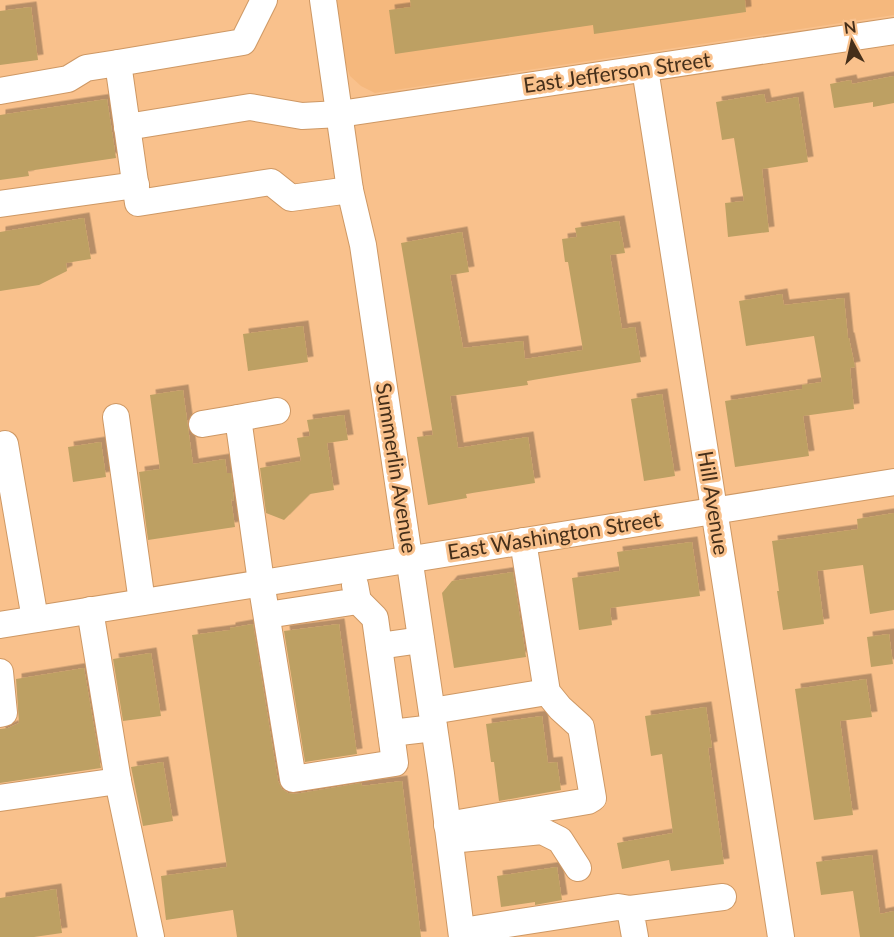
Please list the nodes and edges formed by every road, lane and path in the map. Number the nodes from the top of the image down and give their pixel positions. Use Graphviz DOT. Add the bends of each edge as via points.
graph roads {
  1 [pos="264,0"];
  2 [pos="331,3"];
  3 [pos="894,31"];
  4 [pos="118,63"];
  5 [pos="645,69"];
  6 [pos="0,91"];
  7 [pos="340,114"];
  8 [pos="127,127"];
  9 [pos="136,185"];
  10 [pos="350,190"];
  11 [pos="0,204"];
  12 [pos="277,411"];
  13 [pos="116,417"];
  14 [pos="238,418"];
  15 [pos="202,424"];
  16 [pos="5,444"];
  17 [pos="894,482"];
  18 [pos="714,510"];
  19 [pos="523,541"];
  20 [pos="410,559"];
  21 [pos="352,568"];
  22 [pos="261,582"];
  23 [pos="358,601"];
  24 [pos="142,602"];
  25 [pos="90,610"];
  26 [pos="267,615"];
  27 [pos="35,619"];
  28 [pos="0,625"];
  29 [pos="421,640"];
  30 [pos="379,646"];
  31 [pos="0,672"];
  32 [pos="547,692"];
  33 [pos="0,714"];
  34 [pos="433,719"];
  35 [pos="391,733"];
  36 [pos="118,781"];
  37 [pos="0,798"];
  38 [pos="448,833"];
  39 [pos="578,868"];
  40 [pos="723,897"];
  41 [pos="630,909"];
  42 [pos="462,934"];
  43 [pos="151,937"];
  44 [pos="635,937"];
  45 [pos="781,937"];
  1 -- 4 [label="street" via="243,42"];
  2 -- 7 [label="street, Summerlin Avenue"];
  3 -- 5 [label="street, East Jefferson Street"];
  4 -- 6 [label="street" via="86,68 68,80"];
  4 -- 8 [label="street"];
  5 -- 7 [label="street, East Jefferson Street"];
  5 -- 18 [label="street, Hill Avenue"];
  7 -- 8 [label="street, East Jefferson Street" via="302,116 250,107"];
  7 -- 10 [label="street, Summerlin Avenue"];
  8 -- 9 [label="street"];
  9 -- 10 [label="street" via="138,203 271,182 291,198"];
  9 -- 11 [label="street"];
  10 -- 20 [label="street, Summerlin Avenue" via="363,245"];
  12 -- 14 [label="street"];
  13 -- 24 [label="street"];
  14 -- 15 [label="street"];
  14 -- 22 [label="street"];
  16 -- 27 [label="street"];
  17 -- 18 [label="street, East Washington Street"];
  18 -- 19 [label="street, East Washington Street"];
  18 -- 45 [label="street, Hill Avenue"];
  19 -- 20 [label="street, East Washington Street"];
  19 -- 32 [label="street"];
  20 -- 21 [label="street, East Washington Street"];
  20 -- 29 [label="street, Summerlin Avenue"];
  21 -- 22 [label="street, East Washington Street"];
  21 -- 23 [label="street"];
  22 -- 24 [label="street, East Washington Street"];
  22 -- 26 [label="street"];
  23 -- 26 [label="street"];
  23 -- 30 [label="street" via="375,618"];
  24 -- 25 [label="street, East Washington Street"];
  25 -- 27 [label="street, East Washington Street"];
  25 -- 36 [label="street"];
  26 -- 35 [label="street" via="293,779 395,763"];
  27 -- 28 [label="street, East Washington Street"];
  29 -- 30 [label="street"];
  29 -- 34 [label="street, Summerlin Avenue"];
  30 -- 35 [label="street"];
  31 -- 33 [label="street" via="4,713"];
  32 -- 34 [label="street"];
  32 -- 38 [label="street" via="581,727 593,798"];
  34 -- 35 [label="street"];
  34 -- 38 [label="street, Summerlin Avenue"];
  36 -- 37 [label="street"];
  36 -- 43 [label="street"];
  38 -- 39 [label="street" via="542,831 560,840"];
  38 -- 42 [label="street, Summerlin Avenue"];
  40 -- 41 [label="street"];
  41 -- 42 [label="street" via="618,907"];
  41 -- 44 [label="street"];
}
